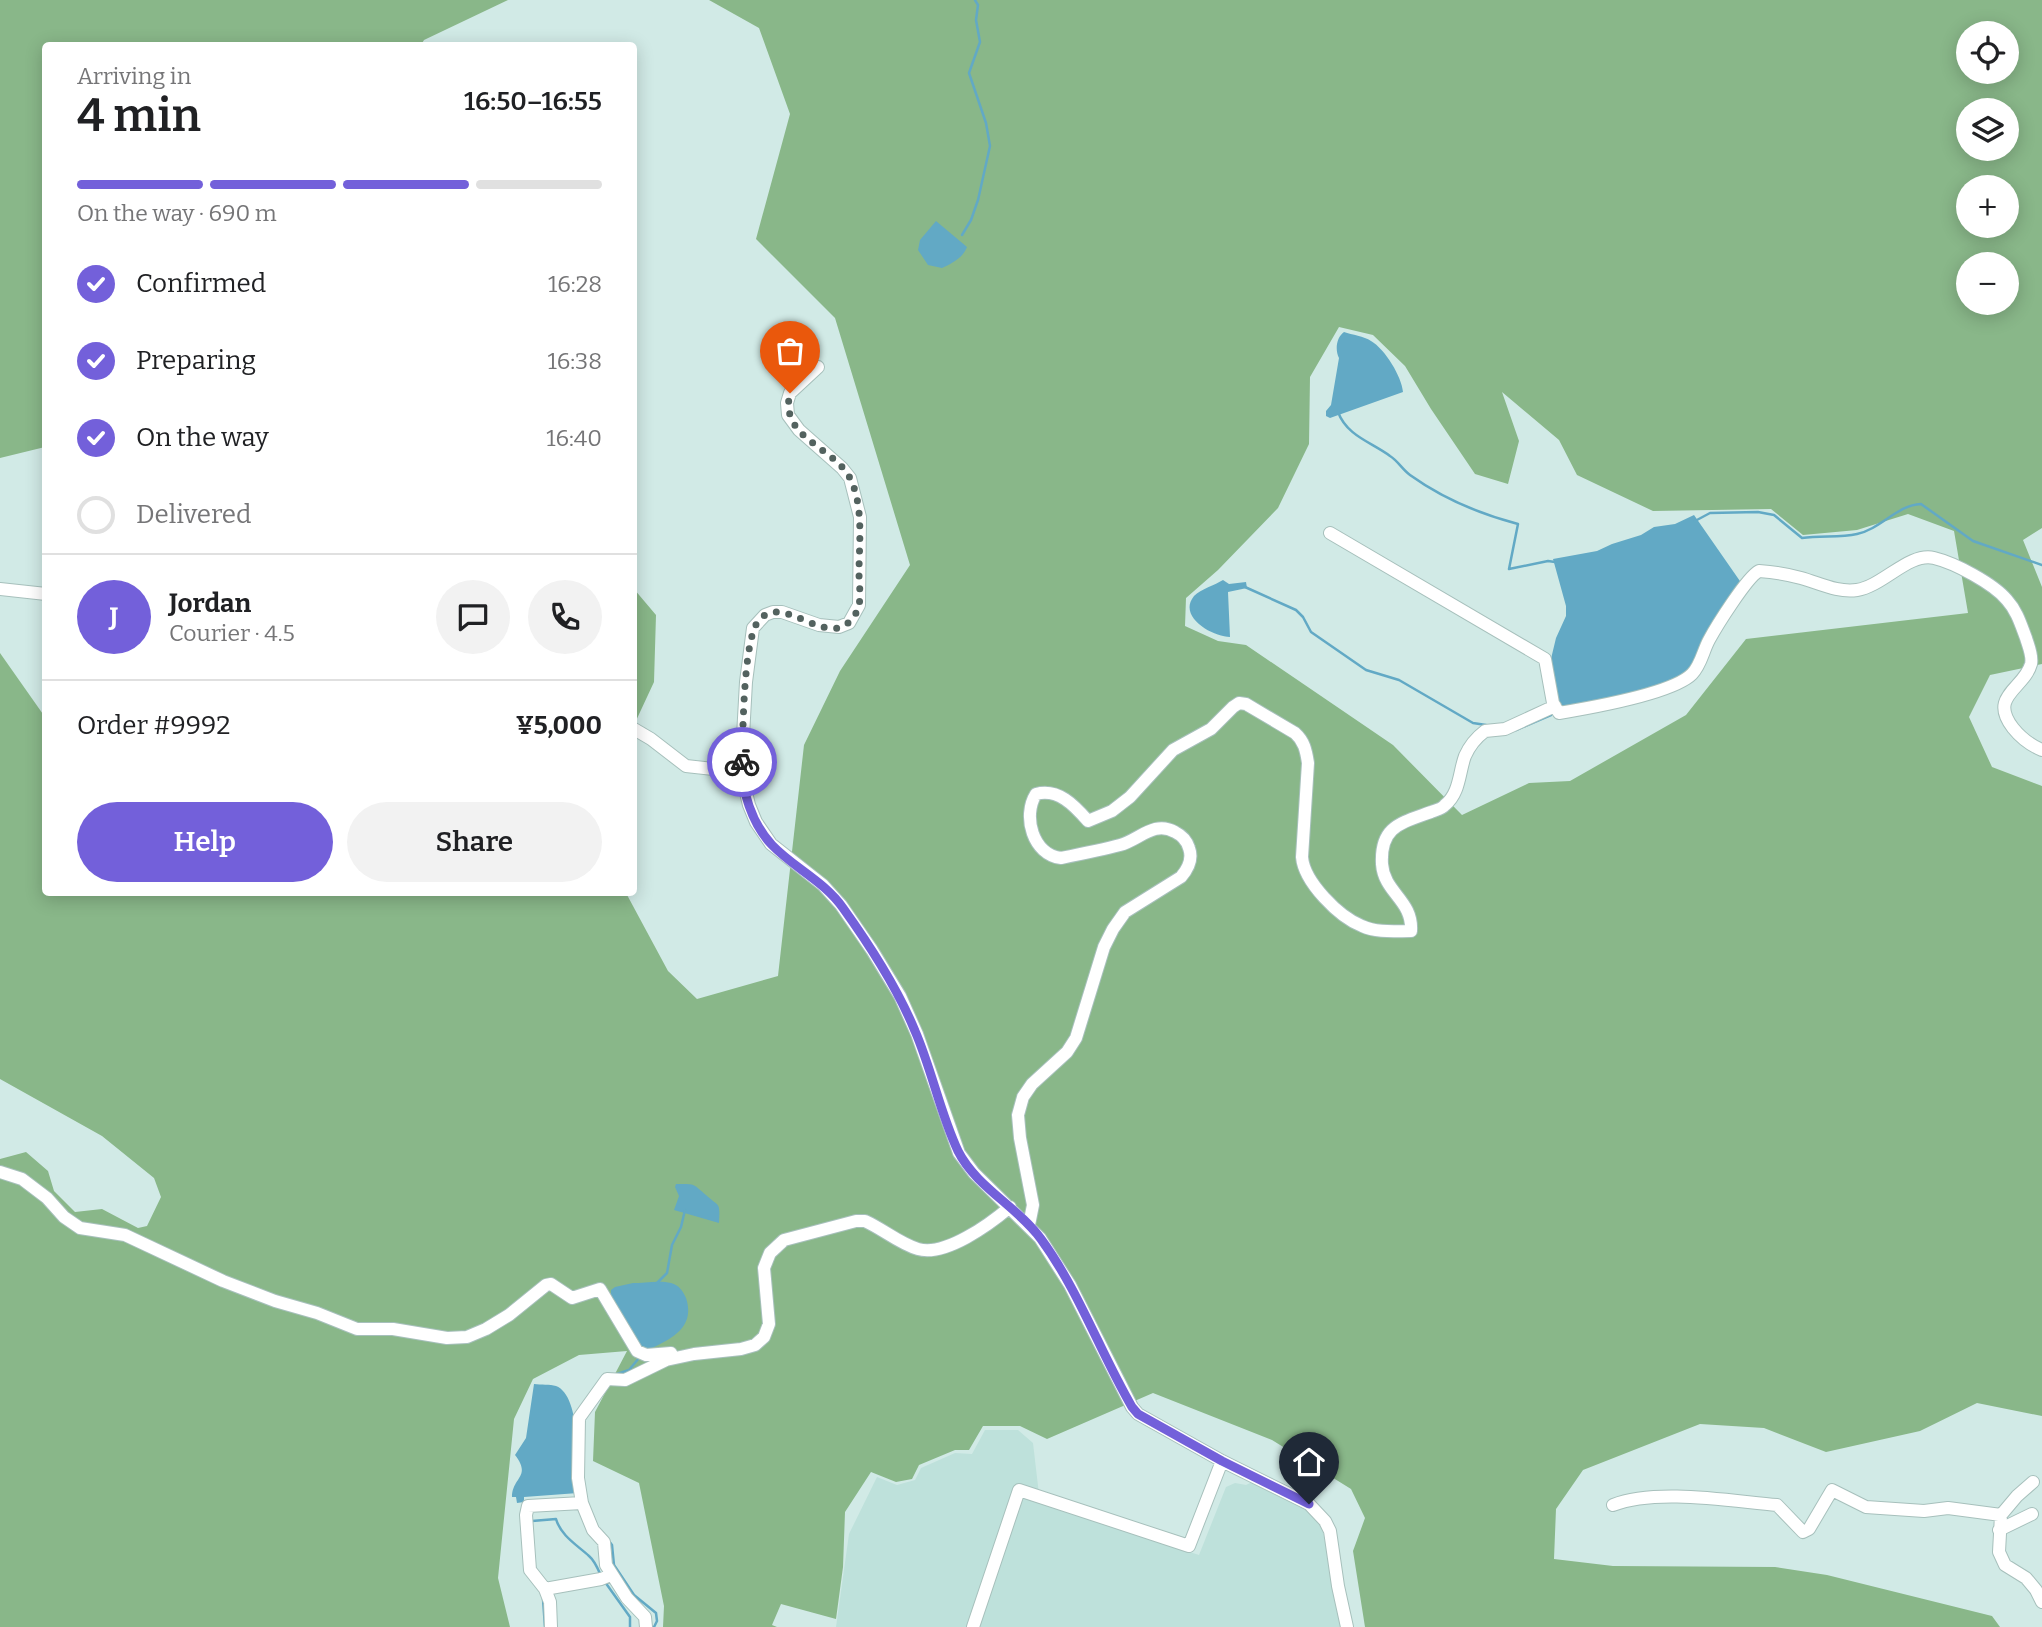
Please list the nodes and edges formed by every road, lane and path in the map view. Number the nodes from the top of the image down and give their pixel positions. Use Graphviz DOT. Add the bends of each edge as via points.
graph roads {
  1 [pos="818,368"];
  2 [pos="1330,533"];
  3 [pos="0,589"];
  4 [pos="42,594"];
  5 [pos="1555,706"];
  6 [pos="637,731"];
  7 [pos="2042,750"];
  8 [pos="741,772"];
  9 [pos="0,1172"];
  10 [pos="1010,1208"];
  11 [pos="1029,1225"];
  12 [pos="694,1354"];
  13 [pos="1222,1461"];
  14 [pos="2033,1482"];
  15 [pos="582,1503"];
  16 [pos="1613,1505"];
  17 [pos="2032,1514"];
  18 [pos="2001,1515"];
  19 [pos="1999,1531"];
  20 [pos="611,1575"];
  21 [pos="545,1589"];
  22 [pos="2042,1602"];
  23 [pos="551,1627"];
  24 [pos="646,1627"];
  25 [pos="973,1627"];
  26 [pos="1347,1627"];
  1 -- 8 [label="street" via="790,393 788,415 850,478 860,517 859,605 849,623 839,627 782,612 758,621 751,637"];
  2 -- 5 [label="street" via="1545,659"];
  3 -- 4 [label="street"];
  5 -- 7 [label="street" via="1559,713 1585,709 1660,690 1688,677 1750,578 1759,571 1856,591 1915,559 1930,557 2002,594 2017,615 2031,651 2031,664 2003,710 2017,733"];
  5 -- 11 [label="street" via="1505,729 1485,731 1466,754 1454,795 1444,807 1393,826 1387,835 1382,850 1385,881 1409,912 1411,931 1362,926 1335,908 1308,876 1302,857 1308,763 1302,739 1246,704 1239,703 1211,729 1174,750 1112,811 1088,821 1058,793 1036,794 1028,813 1034,834 1052,857 1124,845 1164,828 1179,834 1191,858 1181,877 1125,912 1113,929 1076,1038 1023,1097 1018,1115 1033,1205"];
  6 -- 8 [label="street" via="686,766"];
  8 -- 10 [label="street" via="756,822 771,844 841,905 900,996 959,1153"];
  9 -- 12 [label="street" via="22,1179 80,1228 125,1235 223,1281 357,1329 467,1337 498,1322 551,1284 572,1298 600,1289 642,1353 661,1355 689,1349"];
  10 -- 11 [label="street"];
  10 -- 12 [label="street" via="940,1249 919,1249 856,1221 784,1240 770,1253 764,1268 769,1324 764,1337 741,1349"];
  11 -- 13 [label="street" via="1070,1285 1132,1407"];
  12 -- 15 [label="street" via="666,1360 625,1380 607,1380 579,1418"];
  13 -- 25 [label="street" via="1189,1546 1018,1490"];
  13 -- 26 [label="street" via="1309,1504 1325,1521"];
  14 -- 18 [label="street"];
  15 -- 20 [label="street" via="593,1530 604,1542"];
  15 -- 21 [label="street" via="528,1506 530,1570"];
  16 -- 18 [label="street" via="1630,1499 1698,1498 1777,1505 1803,1532 1832,1490 1866,1507 1948,1508"];
  17 -- 19 [label="street"];
  18 -- 19 [label="street"];
  19 -- 22 [label="street" via="1999,1552 2005,1565 2026,1578"];
  20 -- 21 [label="street"];
  20 -- 24 [label="street" via="645,1617"];
  21 -- 23 [label="street"];
}
